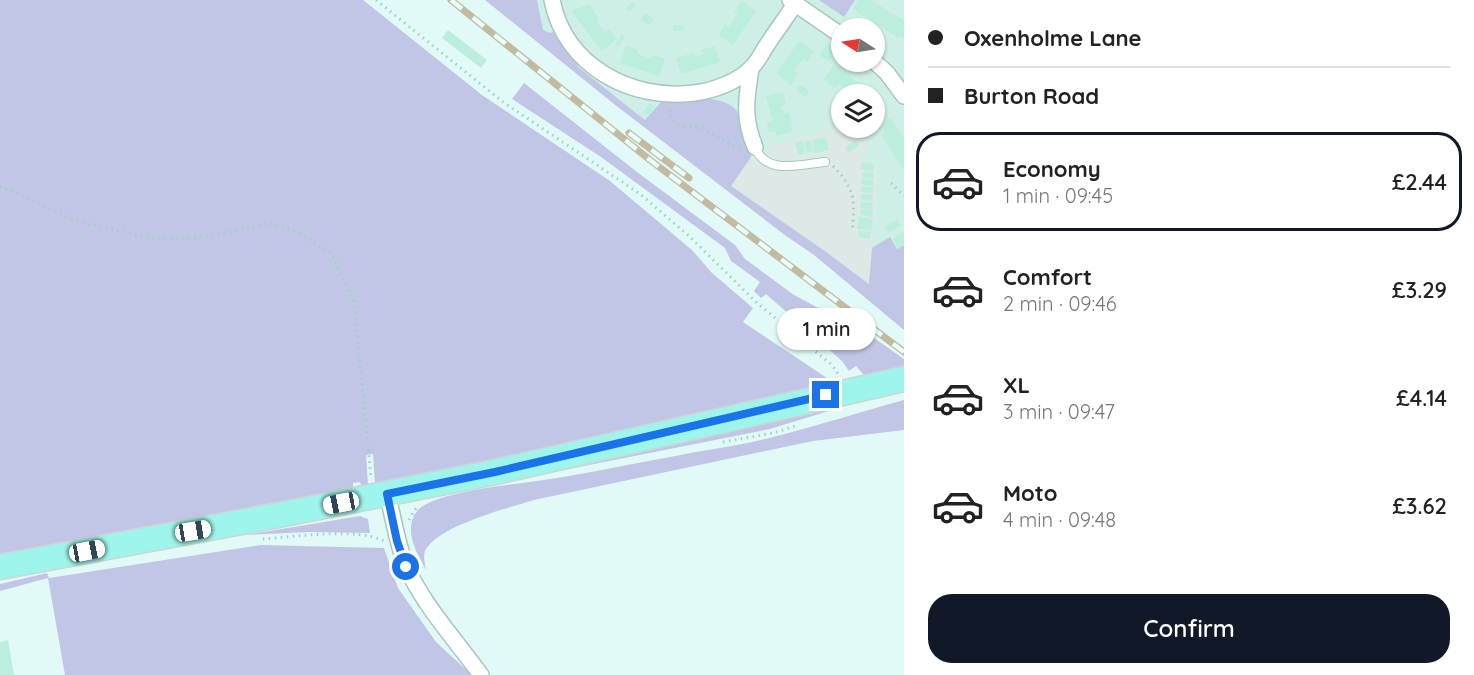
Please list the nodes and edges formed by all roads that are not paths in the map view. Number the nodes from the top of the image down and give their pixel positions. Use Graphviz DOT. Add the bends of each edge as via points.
graph roads {
  1 [pos="552,0"];
  2 [pos="792,2"];
  3 [pos="831,29"];
  4 [pos="751,69"];
  5 [pos="885,72"];
  6 [pos="901,86"];
  7 [pos="720,87"];
  8 [pos="745,106"];
  9 [pos="748,148"];
  10 [pos="825,162"];
  11 [pos="901,379"];
  12 [pos="380,495"];
  13 [pos="0,567"];
  14 [pos="481,675"];
  1 -- 7 [label="street" via="568,40 592,66 617,83 663,95"];
  2 -- 3 [label="street"];
  2 -- 4 [label="street"];
  4 -- 7 [label="street"];
  4 -- 8 [label="street"];
  5 -- 6 [label="street"];
  7 -- 8 [label="street"];
  8 -- 9 [label="street"];
  9 -- 10 [label="lane" via="767,164"];
  11 -- 12 [label="main road"];
  12 -- 13 [label="main road"];
  12 -- 14 [label="street" via="418,590"];
}
